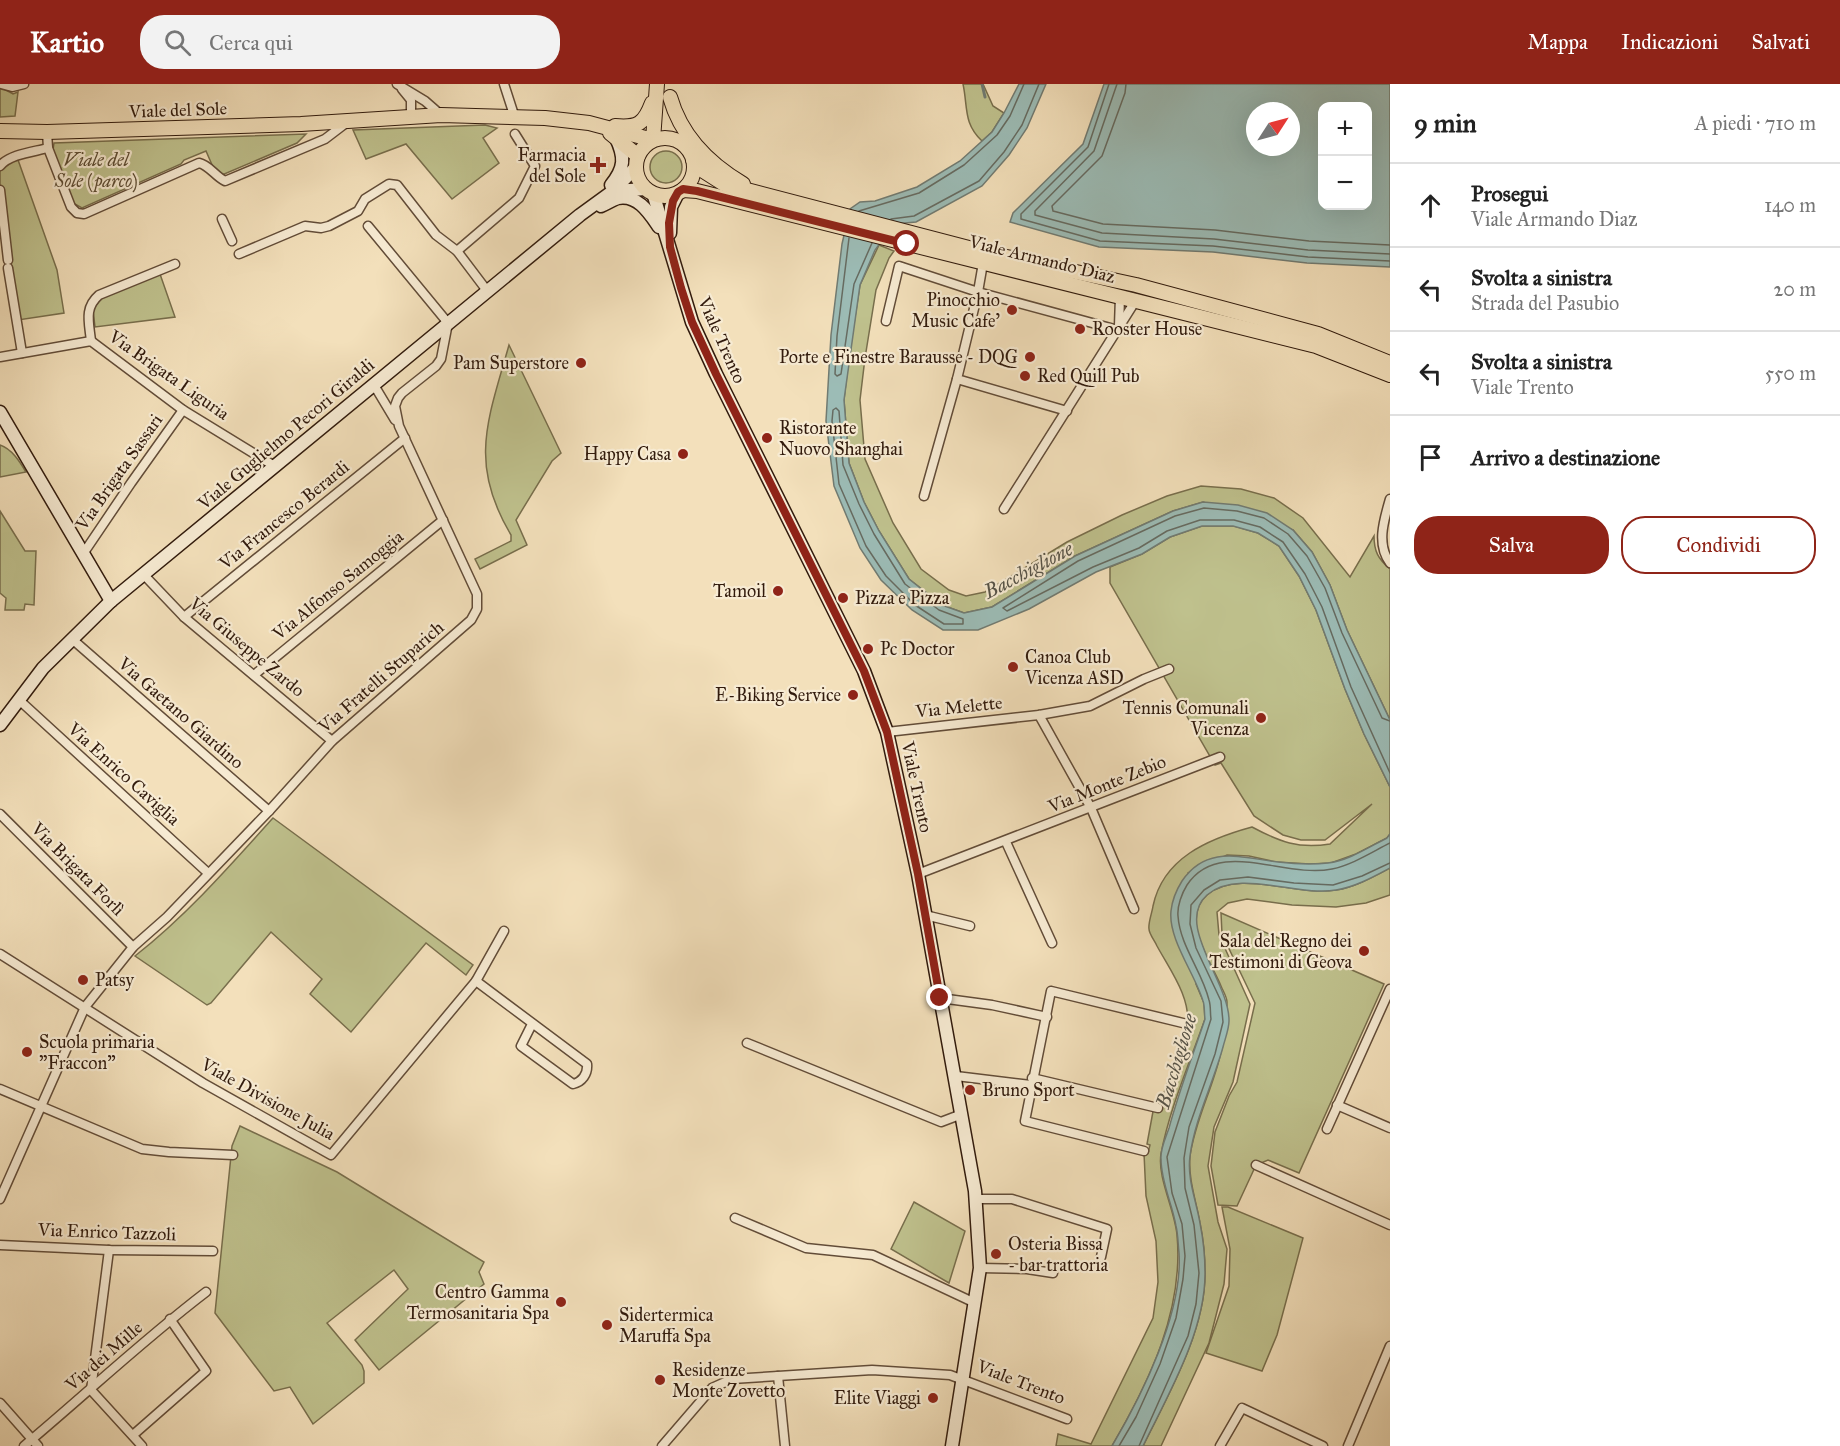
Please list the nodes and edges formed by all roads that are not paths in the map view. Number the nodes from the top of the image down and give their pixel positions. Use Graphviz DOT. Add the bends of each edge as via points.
graph roads {
  1 [pos="2,84"];
  2 [pos="24,84"];
  3 [pos="504,84"];
  4 [pos="399,85"];
  5 [pos="656,90"];
  6 [pos="670,91"];
  7 [pos="441,115"];
  8 [pos="411,117"];
  9 [pos="515,118"];
  10 [pos="348,121"];
  11 [pos="589,123"];
  12 [pos="47,132"];
  13 [pos="0,133"];
  14 [pos="514,134"];
  15 [pos="615,136"];
  16 [pos="653,140"];
  17 [pos="685,146"];
  18 [pos="48,148"];
  19 [pos="693,160"];
  20 [pos="637,161"];
  21 [pos="0,166"];
  22 [pos="0,190"];
  23 [pos="613,191"];
  24 [pos="650,191"];
  25 [pos="680,191"];
  26 [pos="767,196"];
  27 [pos="580,215"];
  28 [pos="222,219"];
  29 [pos="845,222"];
  30 [pos="368,226"];
  31 [pos="901,235"];
  32 [pos="232,242"];
  33 [pos="670,247"];
  34 [pos="457,251"];
  35 [pos="239,254"];
  36 [pos="983,263"];
  37 [pos="175,264"];
  38 [pos="488,292"];
  39 [pos="978,292"];
  40 [pos="1120,297"];
  41 [pos="1136,300"];
  42 [pos="886,321"];
  43 [pos="448,323"];
  44 [pos="1118,330"];
  45 [pos="91,341"];
  46 [pos="22,353"];
  47 [pos="0,357"];
  48 [pos="1390,363"];
  49 [pos="1390,375"];
  50 [pos="957,379"];
  51 [pos="374,385"];
  52 [pos="183,410"];
  53 [pos="1067,411"];
  54 [pos="0,412"];
  55 [pos="399,426"];
  56 [pos="5,429"];
  57 [pos="405,438"];
  58 [pos="276,467"];
  59 [pos="924,496"];
  60 [pos="1390,499"];
  61 [pos="1004,509"];
  62 [pos="443,520"];
  63 [pos="83,554"];
  64 [pos="1390,563"];
  65 [pos="144,575"];
  66 [pos="111,600"];
  67 [pos="184,617"];
  68 [pos="72,639"];
  69 [pos="1169,669"];
  70 [pos="254,675"];
  71 [pos="18,699"];
  72 [pos="1039,715"];
  73 [pos="0,724"];
  74 [pos="887,732"];
  75 [pos="332,741"];
  76 [pos="1220,757"];
  77 [pos="1092,808"];
  78 [pos="269,811"];
  79 [pos="0,814"];
  80 [pos="1006,842"];
  81 [pos="208,873"];
  82 [pos="918,874"];
  83 [pos="1134,909"];
  84 [pos="925,915"];
  85 [pos="970,926"];
  86 [pos="504,931"];
  87 [pos="1052,943"];
  88 [pos="134,947"];
  89 [pos="0,954"];
  90 [pos="476,981"];
  91 [pos="1390,989"];
  92 [pos="940,998"];
  93 [pos="85,1007"];
  94 [pos="1047,1017"];
  95 [pos="532,1024"];
  96 [pos="1187,1024"];
  97 [pos="747,1043"];
  98 [pos="956,1076"];
  99 [pos="1032,1082"];
  100 [pos="0,1089"];
  101 [pos="42,1105"];
  102 [pos="1337,1105"];
  103 [pos="1158,1108"];
  104 [pos="962,1114"];
  105 [pos="1390,1128"];
  106 [pos="1327,1129"];
  107 [pos="1144,1151"];
  108 [pos="233,1155"];
  109 [pos="1256,1165"];
  110 [pos="0,1199"];
  111 [pos="976,1199"];
  112 [pos="735,1218"];
  113 [pos="1390,1225"];
  114 [pos="0,1245"];
  115 [pos="108,1250"];
  116 [pos="213,1251"];
  117 [pos="1101,1257"];
  118 [pos="980,1268"];
  119 [pos="1053,1273"];
  120 [pos="206,1292"];
  121 [pos="975,1304"];
  122 [pos="170,1319"];
  123 [pos="1390,1346"];
  124 [pos="778,1376"];
  125 [pos="962,1378"];
  126 [pos="91,1390"];
  127 [pos="0,1403"];
  128 [pos="1067,1419"];
  129 [pos="133,1435"];
  130 [pos="35,1443"];
  131 [pos="24,1446"];
  132 [pos="142,1446"];
  133 [pos="662,1446"];
  134 [pos="785,1446"];
  135 [pos="952,1446"];
  136 [pos="1220,1446"];
  137 [pos="1323,1446"];
  138 [pos="1348,1446"];
  1 -- 2 [label="street"];
  3 -- 9 [label="street"];
  4 -- 7 [label="street"];
  4 -- 8 [label="street" via="411,100"];
  5 -- 11 [label="main road" via="648,114 637,125"];
  5 -- 16 [label="main road"];
  6 -- 17 [label="main road" via="672,129"];
  6 -- 26 [label="main road" via="676,116 699,149 730,177"];
  7 -- 8 [label="main road, Viale del Sole"];
  7 -- 9 [label="main road, Viale del Sole"];
  8 -- 10 [label="main road, Viale del Sole"];
  9 -- 11 [label="main road, Viale del Sole"];
  10 -- 12 [label="main road, Viale del Sole"];
  10 -- 18 [label="street" via="326,139 225,180 199,163 84,214 71,207"];
  11 -- 15 [label="main road, Viale del Sole"];
  11 -- 16 [label="main road, Viale del Sole"];
  12 -- 13 [label="main road, Viale del Sole"];
  12 -- 18 [label="street"];
  14 -- 34 [label="street" via="535,166 519,198"];
  15 -- 20 [label="main road, Viale del Sole"];
  15 -- 27 [label="main road" via="623,156 621,170"];
  16 -- 17 [label="main road" via="670,138"];
  16 -- 20 [label="main road"];
  17 -- 19 [label="main road"];
  18 -- 21 [label="street" via="12,158"];
  19 -- 25 [label="main road" via="691,179"];
  19 -- 26 [label="main road, Viale Armando Diaz" via="724,184"];
  20 -- 23 [label="main road, Viale Guglielmo Pecori Giraldi"];
  20 -- 24 [label="main road" via="639,179"];
  22 -- 46 [label="street"];
  23 -- 24 [label="main road"];
  23 -- 27 [label="main road, Viale Guglielmo Pecori Giraldi"];
  24 -- 25 [label="main road" via="670,195"];
  24 -- 33 [label="main road, Viale Trento"];
  25 -- 29 [label="main road, Viale Armando Diaz" via="697,191"];
  25 -- 33 [label="main road, Viale Trento" via="671,207"];
  26 -- 29 [label="main road, Viale Armando Diaz"];
  27 -- 33 [label="main road" via="618,198 636,201 651,214"];
  27 -- 38 [label="main road, Viale Guglielmo Pecori Giraldi"];
  28 -- 32 [label="street"];
  29 -- 31 [label="main road, Viale Armando Diaz"];
  30 -- 43 [label="street"];
  31 -- 36 [label="main road, Viale Armando Diaz"];
  31 -- 48 [label="main road, Viale Armando Diaz" via="1136,285 1318,334"];
  33 -- 74 [label="main road, Viale Trento" via="692,322 864,671"];
  34 -- 35 [label="street" via="436,235 397,186 389,184 365,199 358,211 329,225 305,226"];
  34 -- 38 [label="street"];
  36 -- 39 [label="street"];
  36 -- 40 [label="main road, Viale Armando Diaz"];
  37 -- 45 [label="street" via="99,295 88,310"];
  38 -- 43 [label="main road, Viale Guglielmo Pecori Giraldi"];
  39 -- 42 [label="street" via="899,266"];
  39 -- 44 [label="street"];
  39 -- 50 [label="street"];
  40 -- 41 [label="main road, Viale Armando Diaz"];
  40 -- 44 [label="street"];
  41 -- 44 [label="street"];
  41 -- 49 [label="main road, Viale Armando Diaz" via="1316,346"];
  43 -- 51 [label="main road, Viale Guglielmo Pecori Giraldi"];
  43 -- 55 [label="street, Via Fratelli Stuparich" via="441,360 398,398 395,406"];
  44 -- 53 [label="street"];
  45 -- 46 [label="street, Via Brigata Liguria"];
  45 -- 52 [label="street, Via Brigata Liguria"];
  46 -- 47 [label="street, Via Brigata Liguria"];
  50 -- 53 [label="street"];
  50 -- 59 [label="street"];
  51 -- 55 [label="street"];
  51 -- 58 [label="main road, Viale Guglielmo Pecori Giraldi"];
  52 -- 58 [label="street, Via Brigata Liguria"];
  52 -- 63 [label="street, Via Brigata Sassari"];
  53 -- 61 [label="street"];
  54 -- 56 [label="main road"];
  55 -- 57 [label="street, Via Fratelli Stuparich"];
  56 -- 63 [label="main road"];
  57 -- 62 [label="street, Via Fratelli Stuparich"];
  57 -- 67 [label="street, Via Francesco Berardi"];
  58 -- 65 [label="main road, Viale Guglielmo Pecori Giraldi"];
  60 -- 64 [label="street" via="1382,526 1382,543"];
  62 -- 70 [label="street, Via Alfonso Samoggia"];
  62 -- 75 [label="street, Via Fratelli Stuparich" via="477,594 474,615"];
  63 -- 66 [label="main road"];
  65 -- 66 [label="main road, Viale Guglielmo Pecori Giraldi"];
  65 -- 67 [label="street, Via Giuseppe Zardo"];
  66 -- 68 [label="main road, Viale Guglielmo Pecori Giraldi"];
  67 -- 70 [label="street, Via Giuseppe Zardo"];
  68 -- 71 [label="main road, Viale Guglielmo Pecori Giraldi"];
  68 -- 78 [label="street, Via Gaetano Giardino"];
  69 -- 72 [label="street, Via Melette" via="1090,706"];
  70 -- 75 [label="street, Via Giuseppe Zardo"];
  71 -- 73 [label="main road, Viale Guglielmo Pecori Giraldi"];
  71 -- 81 [label="street, Via Enrico Caviglia"];
  72 -- 74 [label="street, Via Melette"];
  72 -- 77 [label="street"];
  74 -- 82 [label="main road, Viale Trento"];
  75 -- 78 [label="street, Via Fratelli Stuparich"];
  76 -- 77 [label="street, Via Monte Zebio"];
  77 -- 80 [label="street, Via Monte Zebio"];
  77 -- 83 [label="street"];
  78 -- 81 [label="street, Via Fratelli Stuparich"];
  79 -- 88 [label="street, Via Brigata Forlì"];
  80 -- 82 [label="street, Via Monte Zebio"];
  80 -- 87 [label="street"];
  81 -- 88 [label="street, Via Fratelli Stuparich"];
  82 -- 84 [label="main road, Viale Trento"];
  84 -- 85 [label="street"];
  84 -- 92 [label="main road, Viale Trento"];
  86 -- 90 [label="street"];
  88 -- 93 [label="street, Via Fratelli Stuparich"];
  89 -- 93 [label="street, Viale Divisione Julia"];
  90 -- 93 [label="street, Viale Divisione Julia" via="331,1155 203,1083"];
  90 -- 95 [label="street"];
  91 -- 102 [label="street"];
  92 -- 94 [label="street"];
  92 -- 98 [label="main road, Viale Trento"];
  93 -- 101 [label="street, Via Fratelli Stuparich"];
  94 -- 96 [label="street" via="1051,991"];
  94 -- 99 [label="street"];
  95 -- 95 [label="street" via="587,1064 584,1078 573,1084 521,1046"];
  97 -- 104 [label="street" via="941,1122"];
  98 -- 99 [label="street"];
  98 -- 104 [label="main road, Viale Trento"];
  99 -- 103 [label="street"];
  99 -- 107 [label="street" via="1025,1121"];
  100 -- 101 [label="street"];
  101 -- 108 [label="street" via="142,1149"];
  101 -- 110 [label="street, Via Fratelli Stuparich"];
  102 -- 105 [label="street"];
  102 -- 106 [label="street"];
  104 -- 111 [label="main road, Viale Trento"];
  109 -- 113 [label="street"];
  111 -- 117 [label="street" via="1012,1199 1107,1228"];
  111 -- 118 [label="main road, Viale Trento"];
  112 -- 121 [label="street" via="806,1248 873,1255"];
  114 -- 115 [label="street, Via Enrico Tazzoli"];
  115 -- 116 [label="street, Via Enrico Tazzoli"];
  115 -- 126 [label="street"];
  118 -- 119 [label="street"];
  118 -- 121 [label="main road, Viale Trento"];
  120 -- 122 [label="street, Via dei Mille"];
  121 -- 125 [label="main road, Viale Trento"];
  122 -- 126 [label="street, Via dei Mille"];
  122 -- 129 [label="street" via="206,1371"];
  123 -- 138 [label="street"];
  124 -- 125 [label="street" via="872,1370"];
  124 -- 133 [label="street" via="732,1379 712,1388"];
  124 -- 134 [label="street"];
  125 -- 128 [label="street, Viale Trento"];
  125 -- 135 [label="main road, Viale Trento"];
  126 -- 129 [label="street"];
  126 -- 130 [label="street, Via dei Mille"];
  127 -- 130 [label="street"];
  129 -- 132 [label="street"];
  130 -- 131 [label="street, Via dei Mille"];
  136 -- 137 [label="street" via="1242,1408"];
}
